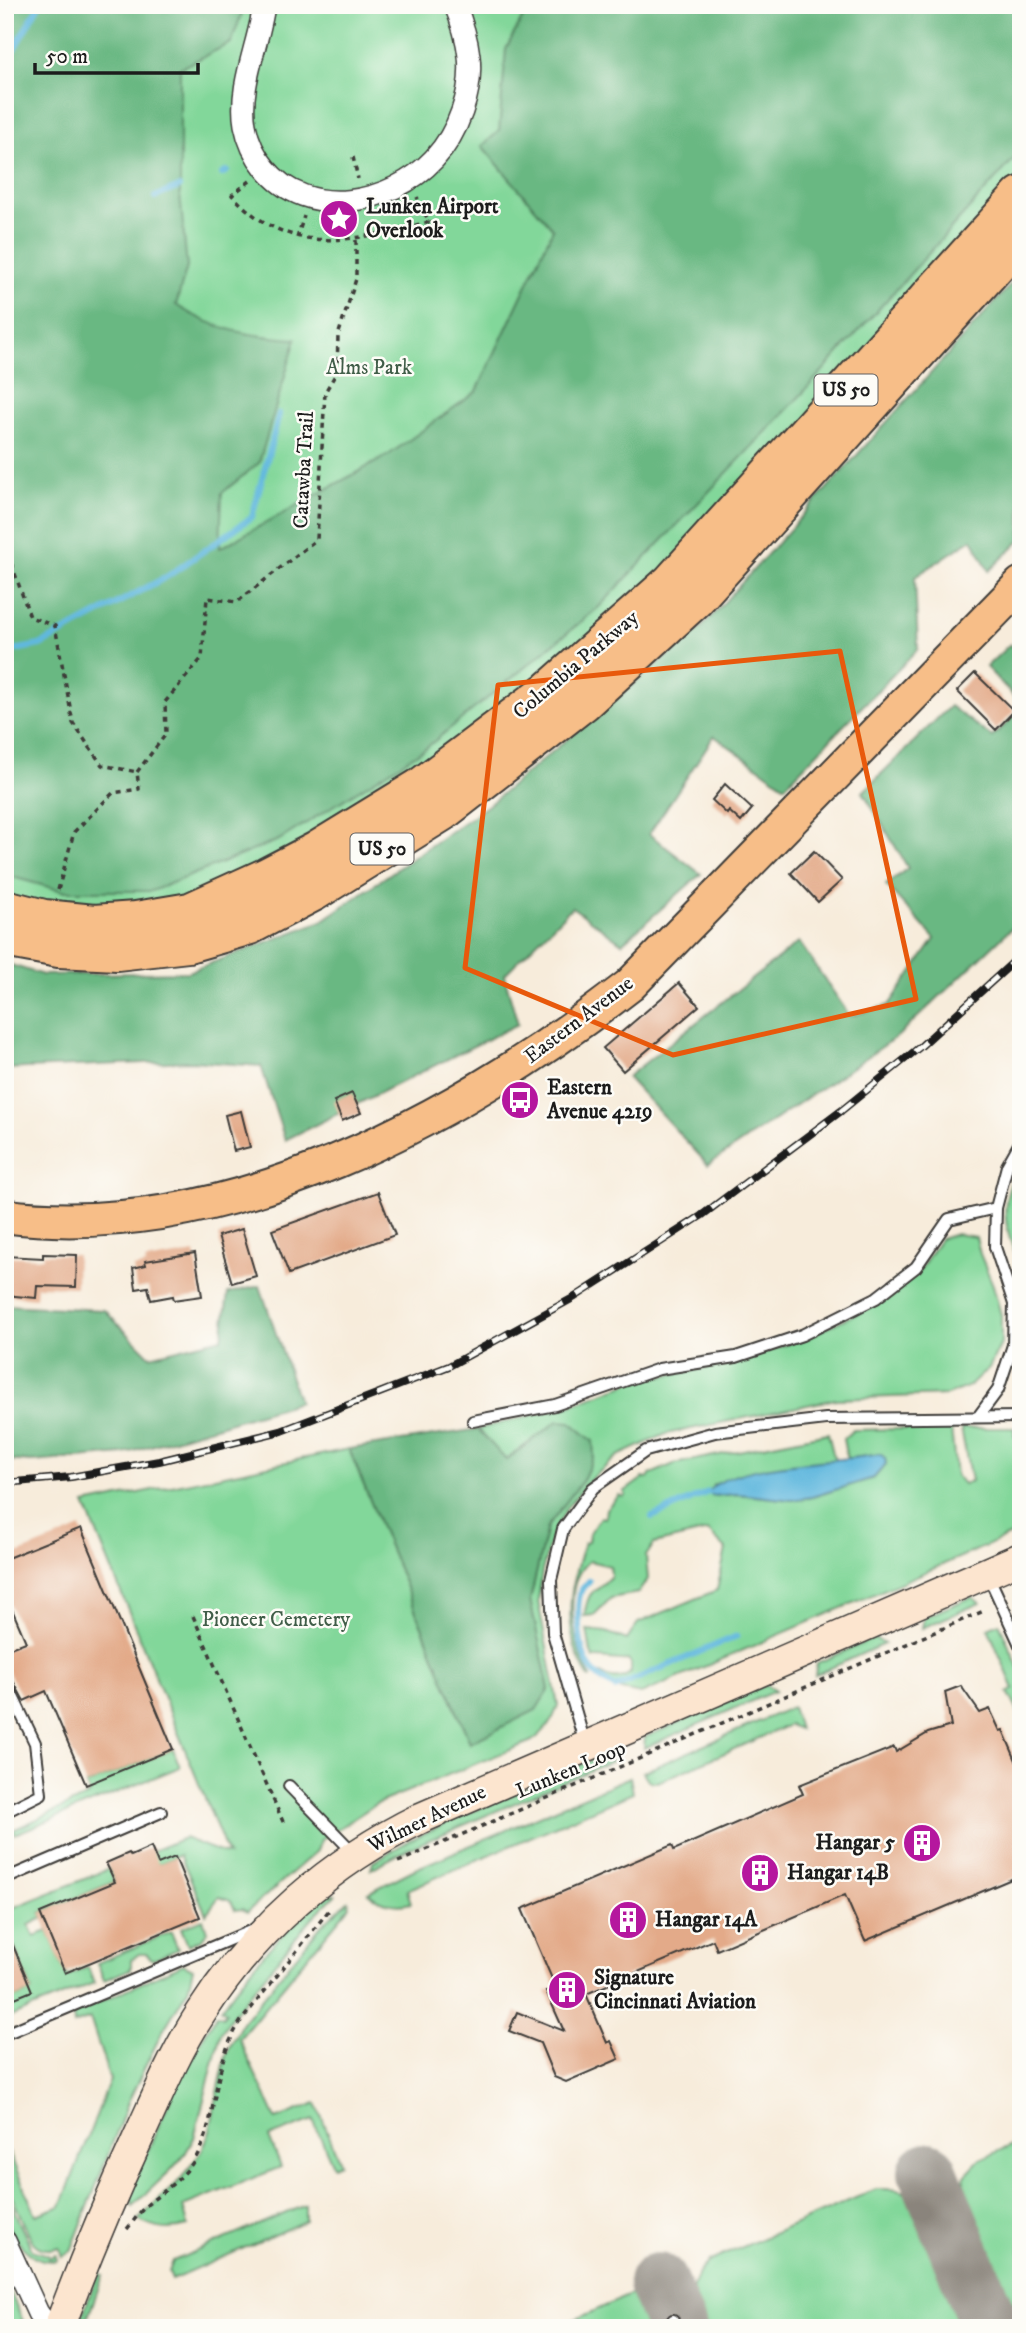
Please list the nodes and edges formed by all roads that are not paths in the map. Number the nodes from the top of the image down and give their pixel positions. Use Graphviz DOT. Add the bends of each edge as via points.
graph roads {
  1 [pos="264,5"];
  2 [pos="456,5"];
  3 [pos="1021,196"];
  4 [pos="1021,237"];
  5 [pos="1021,584"];
  6 [pos="5,909"];
  7 [pos="5,937"];
  8 [pos="1021,1141"];
  9 [pos="996,1208"];
  10 [pos="5,1216"];
  11 [pos="1017,1350"];
  12 [pos="978,1417"];
  13 [pos="1021,1417"];
  14 [pos="473,1421"];
  15 [pos="1021,1558"];
  16 [pos="987,1573"];
  17 [pos="1021,1647"];
  18 [pos="5,1680"];
  19 [pos="586,1747"];
  20 [pos="289,1786"];
  21 [pos="5,1812"];
  22 [pos="161,1812"];
  23 [pos="356,1854"];
  24 [pos="5,1879"];
  25 [pos="276,1919"];
  26 [pos="5,2034"];
  27 [pos="5,2241"];
  28 [pos="48,2328"];
  29 [pos="59,2328"];
  1 -- 2 [label="street" via="244,93 244,124 265,169 287,190 326,202 388,191 433,160 446,144 468,88 469,58"];
  3 -- 6 [label="highway, Columbia Parkway / US 50" via="671,583 549,691 420,788 317,851 190,912 94,924"];
  4 -- 7 [label="highway, Columbia Parkway / US 50" via="695,599 583,702 443,811 313,892 250,925 188,943 117,951 59,948"];
  5 -- 10 [label="main road, Eastern Avenue" via="630,985 516,1068 374,1144 214,1203 134,1217 74,1221"];
  8 -- 9 [label="lane" via="1007,1166"];
  9 -- 11 [label="lane" via="995,1247 1014,1304"];
  9 -- 14 [label="lane" via="949,1219 916,1267 876,1298 802,1335 736,1357 659,1369 555,1405"];
  11 -- 12 [label="lane" via="998,1390"];
  12 -- 13 [label="lane"];
  12 -- 19 [label="lane" via="826,1419 715,1432 646,1451 593,1488 563,1529 551,1580 553,1633"];
  15 -- 16 [label="street, Wilmer Avenue"];
  16 -- 17 [label="lane"];
  16 -- 19 [label="street, Wilmer Avenue"];
  18 -- 21 [label="lane" via="35,1743 41,1794"];
  19 -- 23 [label="street, Wilmer Avenue" via="421,1818"];
  20 -- 23 [label="lane"];
  22 -- 24 [label="lane"];
  23 -- 25 [label="street, Wilmer Avenue"];
  25 -- 26 [label="lane"];
  25 -- 29 [label="street, Wilmer Avenue" via="228,1973 175,2057 98,2225"];
  27 -- 28 [label="street"];
}
